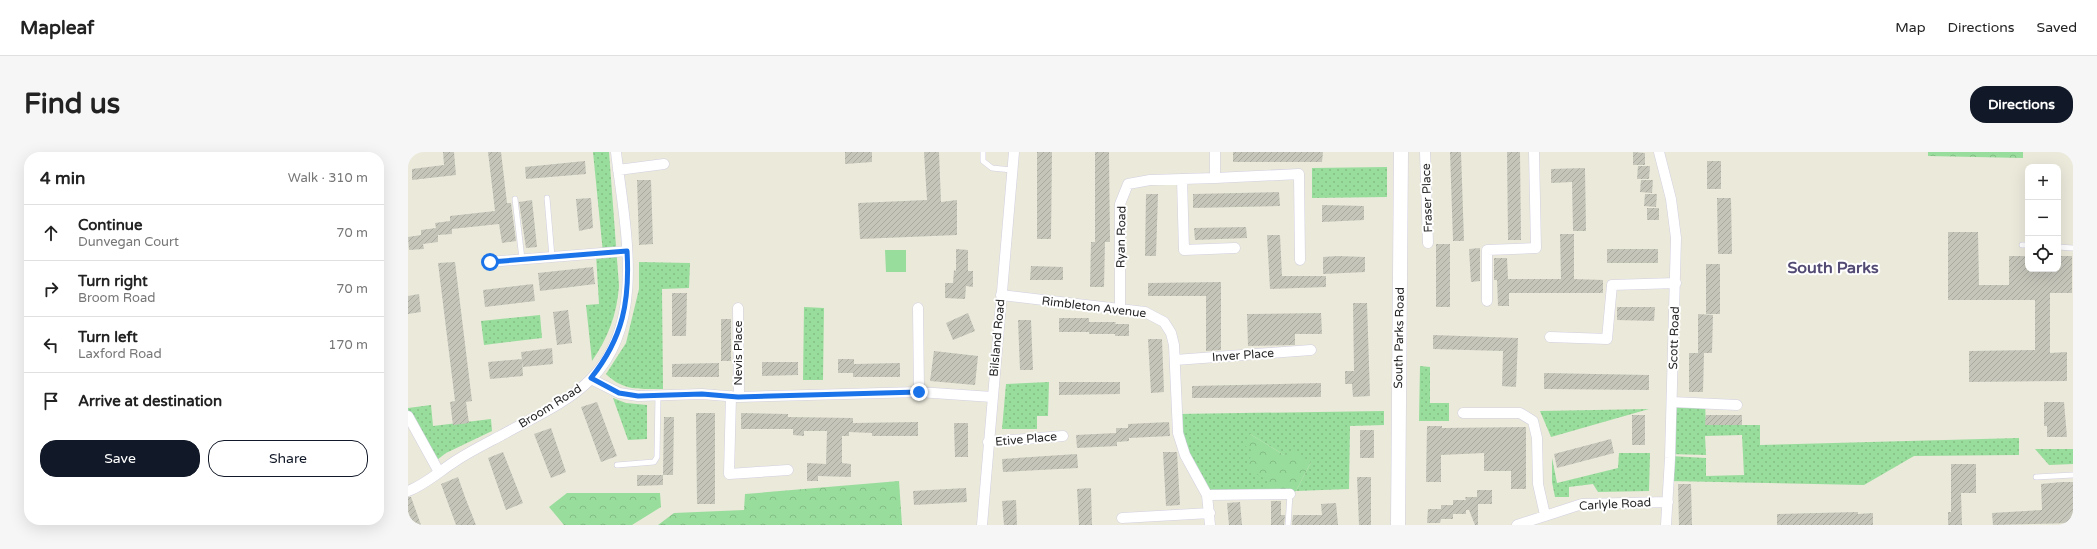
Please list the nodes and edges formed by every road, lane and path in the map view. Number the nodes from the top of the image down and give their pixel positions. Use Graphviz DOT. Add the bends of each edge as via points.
graph roads {
  1 [pos="616,152"];
  2 [pos="983,152"];
  3 [pos="1014,152"];
  4 [pos="1215,152"];
  5 [pos="1401,152"];
  6 [pos="1425,152"];
  7 [pos="1534,152"];
  8 [pos="1659,152"];
  9 [pos="664,164"];
  10 [pos="618,170"];
  11 [pos="1012,170"];
  12 [pos="1215,178"];
  13 [pos="1182,179"];
  14 [pos="547,198"];
  15 [pos="516,199"];
  16 [pos="1428,243"];
  17 [pos="2061,247"];
  18 [pos="1235,248"];
  19 [pos="2073,248"];
  20 [pos="627,251"];
  21 [pos="552,257"];
  22 [pos="522,259"];
  23 [pos="1300,260"];
  24 [pos="490,262"];
  25 [pos="1676,283"];
  26 [pos="1001,295"];
  27 [pos="1487,301"];
  28 [pos="738,308"];
  29 [pos="918,308"];
  30 [pos="1120,309"];
  31 [pos="1550,337"];
  32 [pos="1311,350"];
  33 [pos="1175,360"];
  34 [pos="591,378"];
  35 [pos="919,392"];
  36 [pos="658,395"];
  37 [pos="735,396"];
  38 [pos="992,396"];
  39 [pos="1672,402"];
  40 [pos="1737,406"];
  41 [pos="1463,413"];
  42 [pos="408,416"];
  43 [pos="1063,436"];
  44 [pos="988,442"];
  45 [pos="616,465"];
  46 [pos="788,470"];
  47 [pos="439,472"];
  48 [pos="2073,475"];
  49 [pos="2036,477"];
  50 [pos="408,490"];
  51 [pos="1290,494"];
  52 [pos="1207,496"];
  53 [pos="1668,502"];
  54 [pos="1210,513"];
  55 [pos="1545,515"];
  56 [pos="1122,518"];
  57 [pos="982,525"];
  58 [pos="1210,525"];
  59 [pos="1288,525"];
  60 [pos="1398,525"];
  61 [pos="1517,525"];
  62 [pos="1666,525"];
  1 -- 10 [label="street, Broom Road"];
  2 -- 11 [label="lane" via="983,161 992,168"];
  3 -- 11 [label="street, Bilsland Road"];
  4 -- 12 [label="street"];
  5 -- 60 [label="street, South Parks Road"];
  6 -- 16 [label="street, Fraser Place"];
  7 -- 27 [label="street" via="1536,248 1488,250"];
  8 -- 25 [label="street, Scott Road" via="1676,238"];
  9 -- 10 [label="street"];
  10 -- 20 [label="street, Broom Road"];
  11 -- 26 [label="street, Bilsland Road"];
  12 -- 13 [label="street, Ryan Road"];
  12 -- 23 [label="street, Ryan Road" via="1299,174"];
  13 -- 18 [label="street" via="1184,250"];
  13 -- 30 [label="street, Ryan Road" via="1128,184 1120,204"];
  14 -- 21 [label="lane"];
  15 -- 22 [label="lane"];
  17 -- 19 [label="lane"];
  20 -- 21 [label="street"];
  20 -- 34 [label="street, Broom Road" via="629,275 624,317 610,350"];
  21 -- 22 [label="street"];
  22 -- 24 [label="street"];
  25 -- 31 [label="street" via="1612,285 1608,339"];
  25 -- 39 [label="street, Scott Road"];
  26 -- 30 [label="street, Rimbleton Avenue"];
  26 -- 38 [label="street, Bilsland Road"];
  28 -- 37 [label="street, Nevis Place"];
  29 -- 35 [label="street"];
  30 -- 33 [label="street, Rimbleton Avenue" via="1146,312 1164,322 1170,333"];
  32 -- 33 [label="street, Inver Place"];
  33 -- 52 [label="street, Rimbleton Avenue" via="1177,418 1181,444"];
  34 -- 36 [label="street" via="619,393"];
  34 -- 47 [label="street, Broom Road" via="570,396"];
  35 -- 37 [label="street"];
  35 -- 38 [label="street"];
  36 -- 37 [label="street"];
  36 -- 45 [label="lane" via="657,457 654,462"];
  37 -- 46 [label="street, Nevis Place" via="729,474"];
  38 -- 44 [label="street, Bilsland Road"];
  39 -- 40 [label="street"];
  39 -- 53 [label="street, Scott Road"];
  41 -- 55 [label="street" via="1520,413 1533,421 1537,438 1538,484"];
  42 -- 47 [label="street"];
  43 -- 44 [label="street, Etive Place"];
  44 -- 57 [label="street, Bilsland Road"];
  47 -- 50 [label="street, Broom Road"];
  48 -- 49 [label="lane"];
  51 -- 52 [label="street"];
  51 -- 59 [label="lane"];
  52 -- 54 [label="street, Rimbleton Avenue"];
  53 -- 55 [label="street, Carlyle Road" via="1582,504"];
  53 -- 62 [label="street, Scott Road"];
  54 -- 56 [label="street"];
  54 -- 58 [label="street, Rimbleton Avenue"];
  55 -- 61 [label="street, Carlyle Road"];
}
